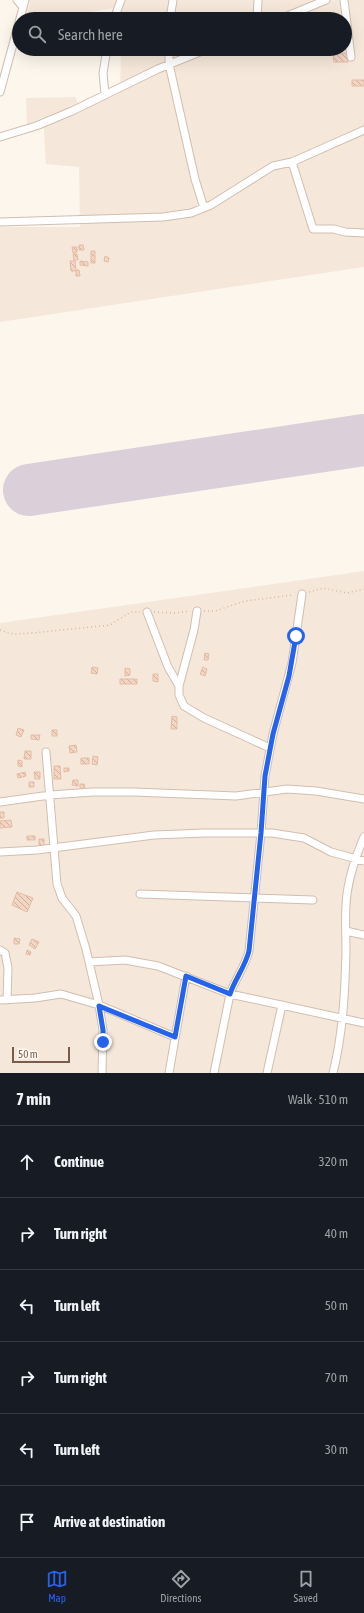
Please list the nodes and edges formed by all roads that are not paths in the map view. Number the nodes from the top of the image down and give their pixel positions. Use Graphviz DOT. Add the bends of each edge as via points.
graph roads {
  1 [pos="17,0"];
  2 [pos="121,0"];
  3 [pos="173,0"];
  4 [pos="258,0"];
  5 [pos="326,0"];
  6 [pos="344,0"];
  7 [pos="23,3"];
  8 [pos="117,12"];
  9 [pos="171,12"];
  10 [pos="257,12"];
  11 [pos="297,12"];
  12 [pos="345,12"];
  13 [pos="12,46"];
  14 [pos="107,56"];
  15 [pos="169,56"];
  16 [pos="189,56"];
  17 [pos="170,64"];
  18 [pos="0,92"];
  19 [pos="104,94"];
  20 [pos="364,130"];
  21 [pos="0,137"];
  22 [pos="292,162"];
  23 [pos="204,208"];
  24 [pos="0,222"];
  25 [pos="364,232"];
  26 [pos="302,594"];
  27 [pos="197,611"];
  28 [pos="147,612"];
  29 [pos="179,686"];
  30 [pos="270,748"];
  31 [pos="46,752"];
  32 [pos="264,792"];
  33 [pos="50,794"];
  34 [pos="364,799"];
  35 [pos="0,802"];
  36 [pos="261,833"];
  37 [pos="364,837"];
  38 [pos="54,848"];
  39 [pos="0,852"];
  40 [pos="354,859"];
  41 [pos="364,861"];
  42 [pos="140,894"];
  43 [pos="254,898"];
  44 [pos="313,900"];
  45 [pos="346,931"];
  46 [pos="364,935"];
  47 [pos="0,950"];
  48 [pos="89,962"];
  49 [pos="186,976"];
  50 [pos="230,994"];
  51 [pos="4,1000"];
  52 [pos="282,1005"];
  53 [pos="99,1006"];
  54 [pos="343,1018"];
  55 [pos="364,1023"];
  56 [pos="175,1037"];
  57 [pos="102,1073"];
  58 [pos="169,1073"];
  59 [pos="214,1073"];
  60 [pos="267,1073"];
  61 [pos="333,1073"];
  1 -- 7 [label="street"];
  2 -- 8 [label="street"];
  3 -- 9 [label="street"];
  4 -- 10 [label="street"];
  5 -- 11 [label="street"];
  6 -- 12 [label="street"];
  13 -- 18 [label="street"];
  14 -- 19 [label="street" via="103,73"];
  15 -- 17 [label="street"];
  16 -- 17 [label="street"];
  17 -- 19 [label="street"];
  17 -- 23 [label="street" via="195,179"];
  19 -- 21 [label="street" via="36,126"];
  20 -- 22 [label="street"];
  22 -- 23 [label="street" via="273,166"];
  22 -- 25 [label="street" via="313,229"];
  23 -- 24 [label="street" via="191,213 163,217"];
  26 -- 30 [label="street" via="292,663"];
  27 -- 29 [label="street"];
  28 -- 29 [label="street" via="168,667"];
  29 -- 30 [label="street" via="184,706"];
  30 -- 32 [label="street"];
  31 -- 33 [label="street"];
  32 -- 33 [label="street" via="236,796 134,792"];
  32 -- 34 [label="street" via="287,789 316,791"];
  32 -- 36 [label="street"];
  33 -- 35 [label="street"];
  33 -- 38 [label="street"];
  36 -- 38 [label="street" via="204,832 154,835"];
  36 -- 40 [label="street" via="304,838 331,852"];
  36 -- 43 [label="street"];
  37 -- 40 [label="street"];
  38 -- 39 [label="street"];
  38 -- 48 [label="street" via="57,884 62,898 76,916"];
  40 -- 41 [label="street"];
  40 -- 45 [label="street" via="346,904"];
  42 -- 43 [label="street"];
  43 -- 44 [label="street"];
  43 -- 50 [label="street" via="247,960"];
  45 -- 46 [label="street"];
  45 -- 54 [label="street"];
  47 -- 51 [label="street" via="5,953 8,968"];
  48 -- 49 [label="street" via="125,960 158,966"];
  48 -- 53 [label="street"];
  49 -- 50 [label="street"];
  49 -- 56 [label="street"];
  50 -- 52 [label="street"];
  50 -- 59 [label="street"];
  51 -- 53 [label="street" via="61,994"];
  52 -- 54 [label="street"];
  52 -- 60 [label="street"];
  53 -- 56 [label="street"];
  53 -- 57 [label="street" via="103,1030"];
  54 -- 55 [label="street"];
  54 -- 61 [label="street" via="339,1052"];
  56 -- 58 [label="street"];
}
